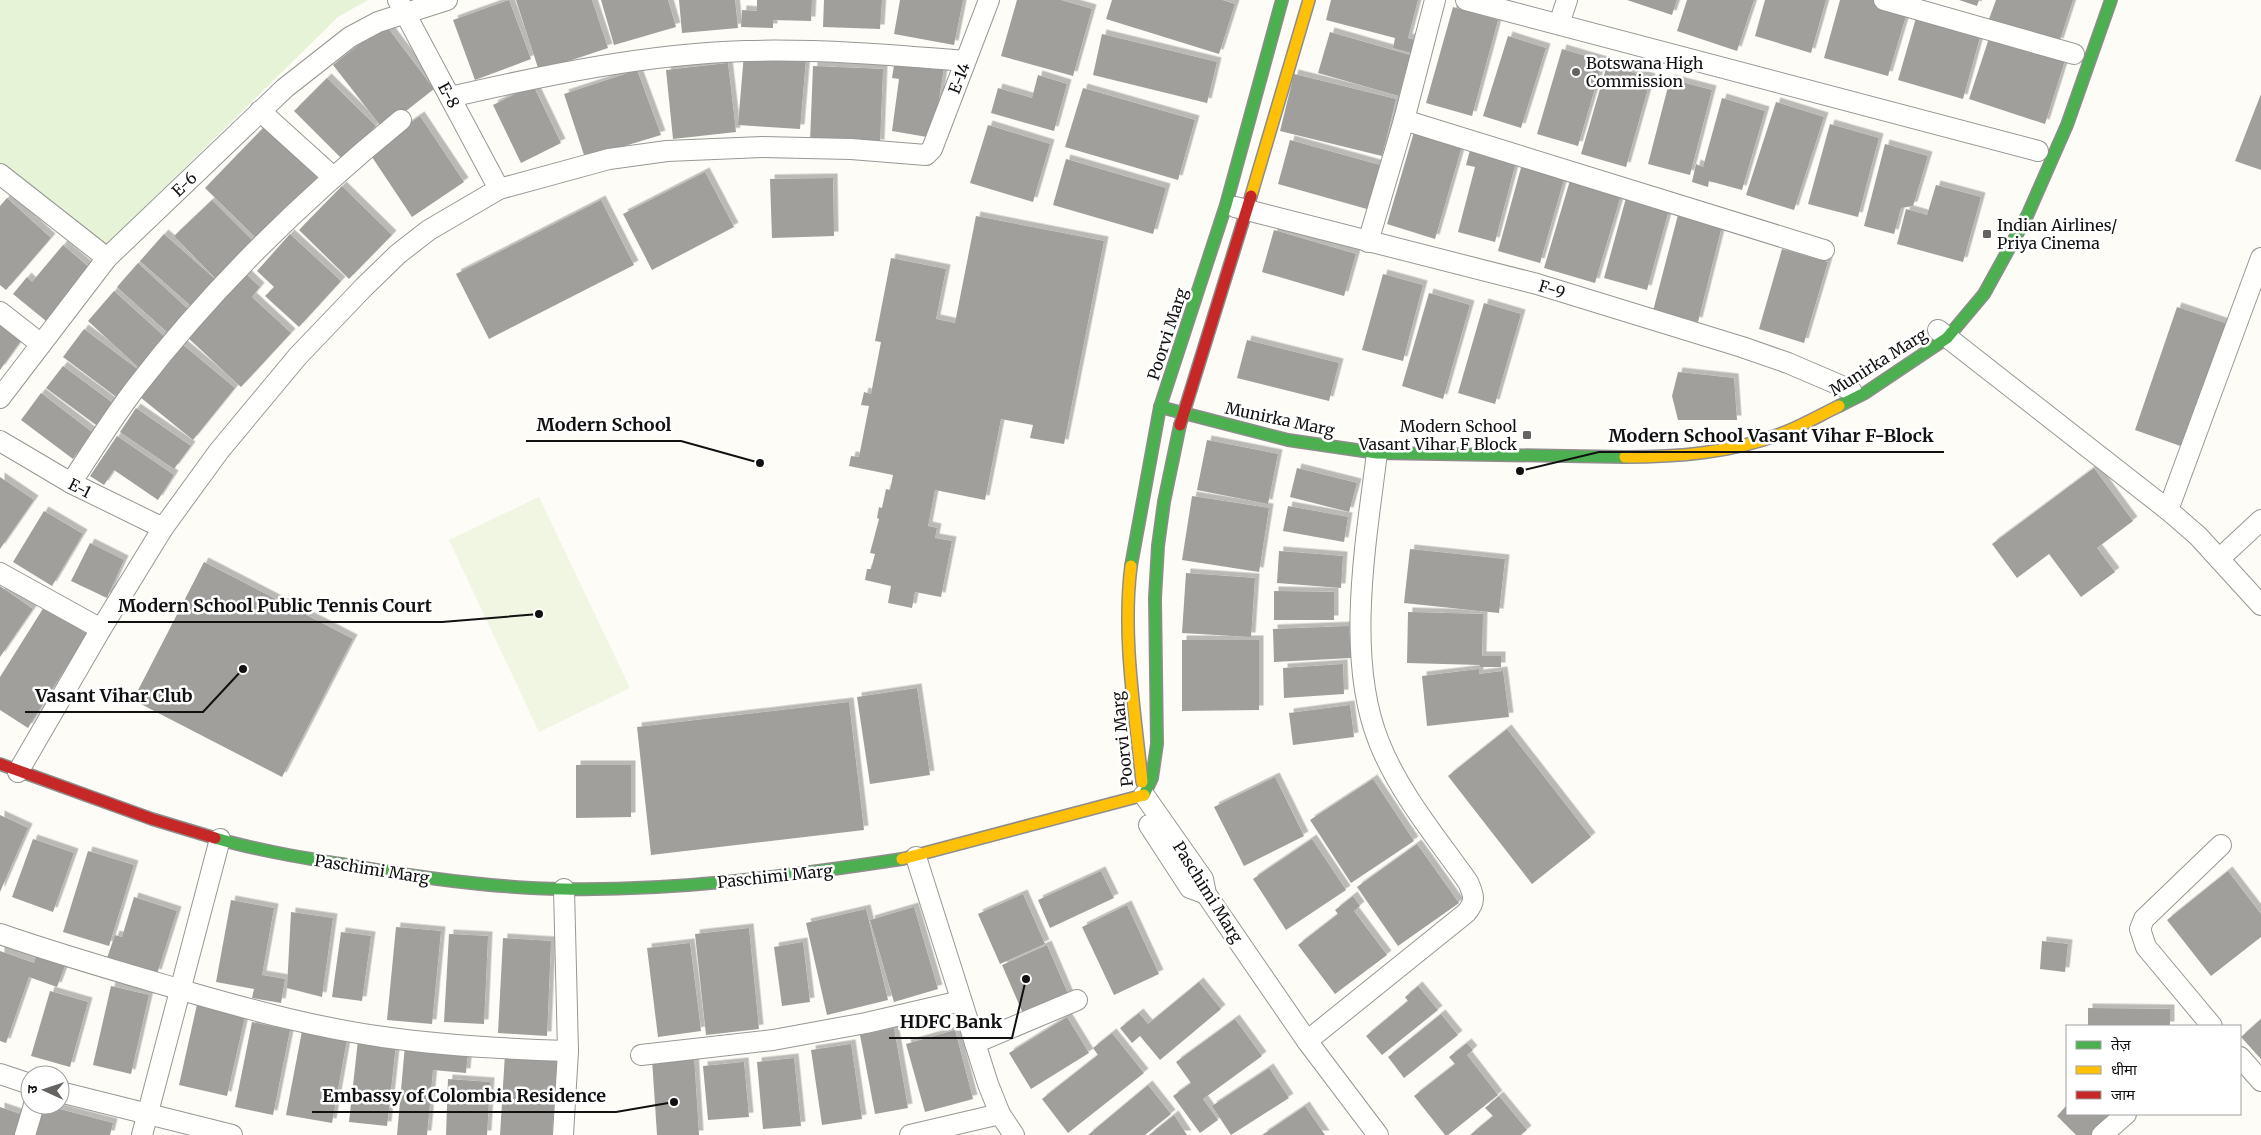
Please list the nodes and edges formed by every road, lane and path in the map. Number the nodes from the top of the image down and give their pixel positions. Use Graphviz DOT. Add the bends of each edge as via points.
graph roads {
  1 [pos="447,0"];
  2 [pos="988,0"];
  3 [pos="1282,0"];
  4 [pos="1309,0"];
  5 [pos="1435,0"];
  6 [pos="1466,0"];
  7 [pos="1567,0"];
  8 [pos="1884,0"];
  9 [pos="2112,0"];
  10 [pos="402,6"];
  11 [pos="1559,24"];
  12 [pos="2074,53"];
  13 [pos="965,61"];
  14 [pos="450,97"];
  15 [pos="260,111"];
  16 [pos="401,120"];
  17 [pos="1404,120"];
  18 [pos="2038,151"];
  19 [pos="0,174"];
  20 [pos="333,177"];
  21 [pos="499,189"];
  22 [pos="1226,204"];
  23 [pos="1247,211"];
  24 [pos="1368,242"];
  25 [pos="1824,250"];
  26 [pos="106,258"];
  27 [pos="2261,258"];
  28 [pos="1966,297"];
  29 [pos="0,312"];
  30 [pos="1942,334"];
  31 [pos="41,344"];
  32 [pos="1851,390"];
  33 [pos="0,398"];
  34 [pos="1180,398"];
  35 [pos="1160,406"];
  36 [pos="1222,411"];
  37 [pos="1182,414"];
  38 [pos="0,441"];
  39 [pos="1600,445"];
  40 [pos="1657,445"];
  41 [pos="1377,454"];
  42 [pos="71,483"];
  43 [pos="2168,510"];
  44 [pos="2261,520"];
  45 [pos="163,528"];
  46 [pos="2219,559"];
  47 [pos="0,574"];
  48 [pos="2261,605"];
  49 [pos="101,629"];
  50 [pos="0,764"];
  51 [pos="18,772"];
  52 [pos="1138,797"];
  53 [pos="220,839"];
  54 [pos="2221,845"];
  55 [pos="916,857"];
  56 [pos="564,888"];
  57 [pos="0,934"];
  58 [pos="182,990"];
  59 [pos="1077,1000"];
  60 [pos="961,1001"];
  61 [pos="2211,1025"];
  62 [pos="1308,1041"];
  63 [pos="975,1043"];
  64 [pos="568,1051"];
  65 [pos="642,1054"];
  66 [pos="2241,1059"];
  67 [pos="0,1074"];
  68 [pos="20,1081"];
  69 [pos="2261,1081"];
  70 [pos="70,1095"];
  71 [pos="1000,1114"];
  72 [pos="31,1115"];
  73 [pos="147,1115"];
  74 [pos="2125,1115"];
  75 [pos="25,1135"];
  76 [pos="142,1135"];
  77 [pos="232,1135"];
  78 [pos="563,1135"];
  79 [pos="910,1135"];
  80 [pos="1014,1135"];
  81 [pos="1378,1135"];
  82 [pos="2102,1135"];
  1 -- 10 [label="street, E-6"];
  2 -- 13 [label="street, E-14"];
  3 -- 22 [label="main road, Poorvi Marg"];
  4 -- 23 [label="main road, Poorvi Marg"];
  5 -- 17 [label="street"];
  6 -- 11 [label="street"];
  7 -- 11 [label="street"];
  8 -- 12 [label="street"];
  9 -- 30 [label="main road, Munirka Marg" via="2067,126 2027,216 1984,294"];
  10 -- 14 [label="street, E-8"];
  10 -- 15 [label="street, E-6" via="350,37 298,76"];
  11 -- 18 [label="street"];
  13 -- 14 [label="street" via="790,52 692,54 523,81"];
  13 -- 21 [label="street, E-14" via="932,149 926,155 810,147 667,151 609,158"];
  14 -- 21 [label="street, E-8"];
  15 -- 20 [label="street"];
  15 -- 26 [label="street, E-6"];
  16 -- 20 [label="street"];
  17 -- 24 [label="street"];
  17 -- 25 [label="street"];
  19 -- 26 [label="street"];
  20 -- 42 [label="street" via="264,242 197,313 135,388"];
  21 -- 45 [label="street" via="429,230 364,287 260,400"];
  22 -- 23 [label="street, F-9"];
  22 -- 34 [label="main road, Poorvi Marg"];
  23 -- 24 [label="street, F-9"];
  23 -- 34 [label="main road, Poorvi Marg"];
  24 -- 32 [label="street, F-9" via="1494,272 1664,323 1788,363"];
  26 -- 31 [label="street, E-6"];
  27 -- 43 [label="street"];
  28 -- 30 [label="main road, Munirka Marg"];
  29 -- 31 [label="street"];
  30 -- 32 [label="main road, Munirka Marg"];
  30 -- 41 [label="main road, Munirka Marg" via="1865,393 1781,434 1740,446 1665,457"];
  30 -- 43 [label="street"];
  31 -- 33 [label="street, E-6"];
  32 -- 40 [label="main road, Munirka Marg" via="1785,424 1755,434 1700,443"];
  34 -- 35 [label="main road, Poorvi Marg"];
  34 -- 37 [label="main road, Poorvi Marg"];
  35 -- 37 [label="main road, Munirka Marg"];
  35 -- 52 [label="main road, Poorvi Marg" via="1141,502 1128,604"];
  36 -- 39 [label="main road, Munirka Marg" via="1329,438 1364,442 1398,445"];
  37 -- 41 [label="main road, Munirka Marg" via="1288,440"];
  37 -- 52 [label="main road, Poorvi Marg" via="1164,502 1154,598 1158,744 1152,778"];
  38 -- 42 [label="street, E-1"];
  41 -- 62 [label="street" via="1361,613 1366,700 1379,742 1401,785 1468,882 1474,893 1474,902 1466,913"];
  42 -- 45 [label="street, E-1"];
  43 -- 46 [label="street"];
  44 -- 46 [label="street"];
  45 -- 49 [label="street"];
  46 -- 48 [label="street"];
  47 -- 49 [label="street"];
  49 -- 51 [label="street"];
  50 -- 51 [label="main road, Paschimi Marg"];
  51 -- 53 [label="main road, Paschimi Marg"];
  52 -- 55 [label="main road, Paschimi Marg"];
  52 -- 62 [label="street, Paschimi Marg" via="1190,888 1206,894"];
  53 -- 56 [label="main road, Paschimi Marg" via="401,875 499,886"];
  53 -- 58 [label="street"];
  54 -- 61 [label="street" via="2144,919 2140,929 2146,948"];
  55 -- 56 [label="main road, Paschimi Marg" via="803,874 692,885"];
  55 -- 60 [label="street"];
  56 -- 64 [label="street"];
  57 -- 58 [label="street" via="87,964"];
  58 -- 64 [label="street" via="300,1022 383,1037 495,1048"];
  58 -- 73 [label="street"];
  59 -- 63 [label="street"];
  60 -- 63 [label="street"];
  60 -- 65 [label="street" via="773,1040"];
  62 -- 81 [label="street, Paschimi Marg"];
  63 -- 71 [label="street"];
  64 -- 78 [label="street"];
  66 -- 69 [label="street"];
  67 -- 68 [label="street"];
  70 -- 73 [label="street"];
  71 -- 79 [label="street"];
  71 -- 80 [label="street"];
  72 -- 75 [label="street"];
  73 -- 76 [label="street"];
  73 -- 77 [label="street"];
  74 -- 82 [label="street"];
}
